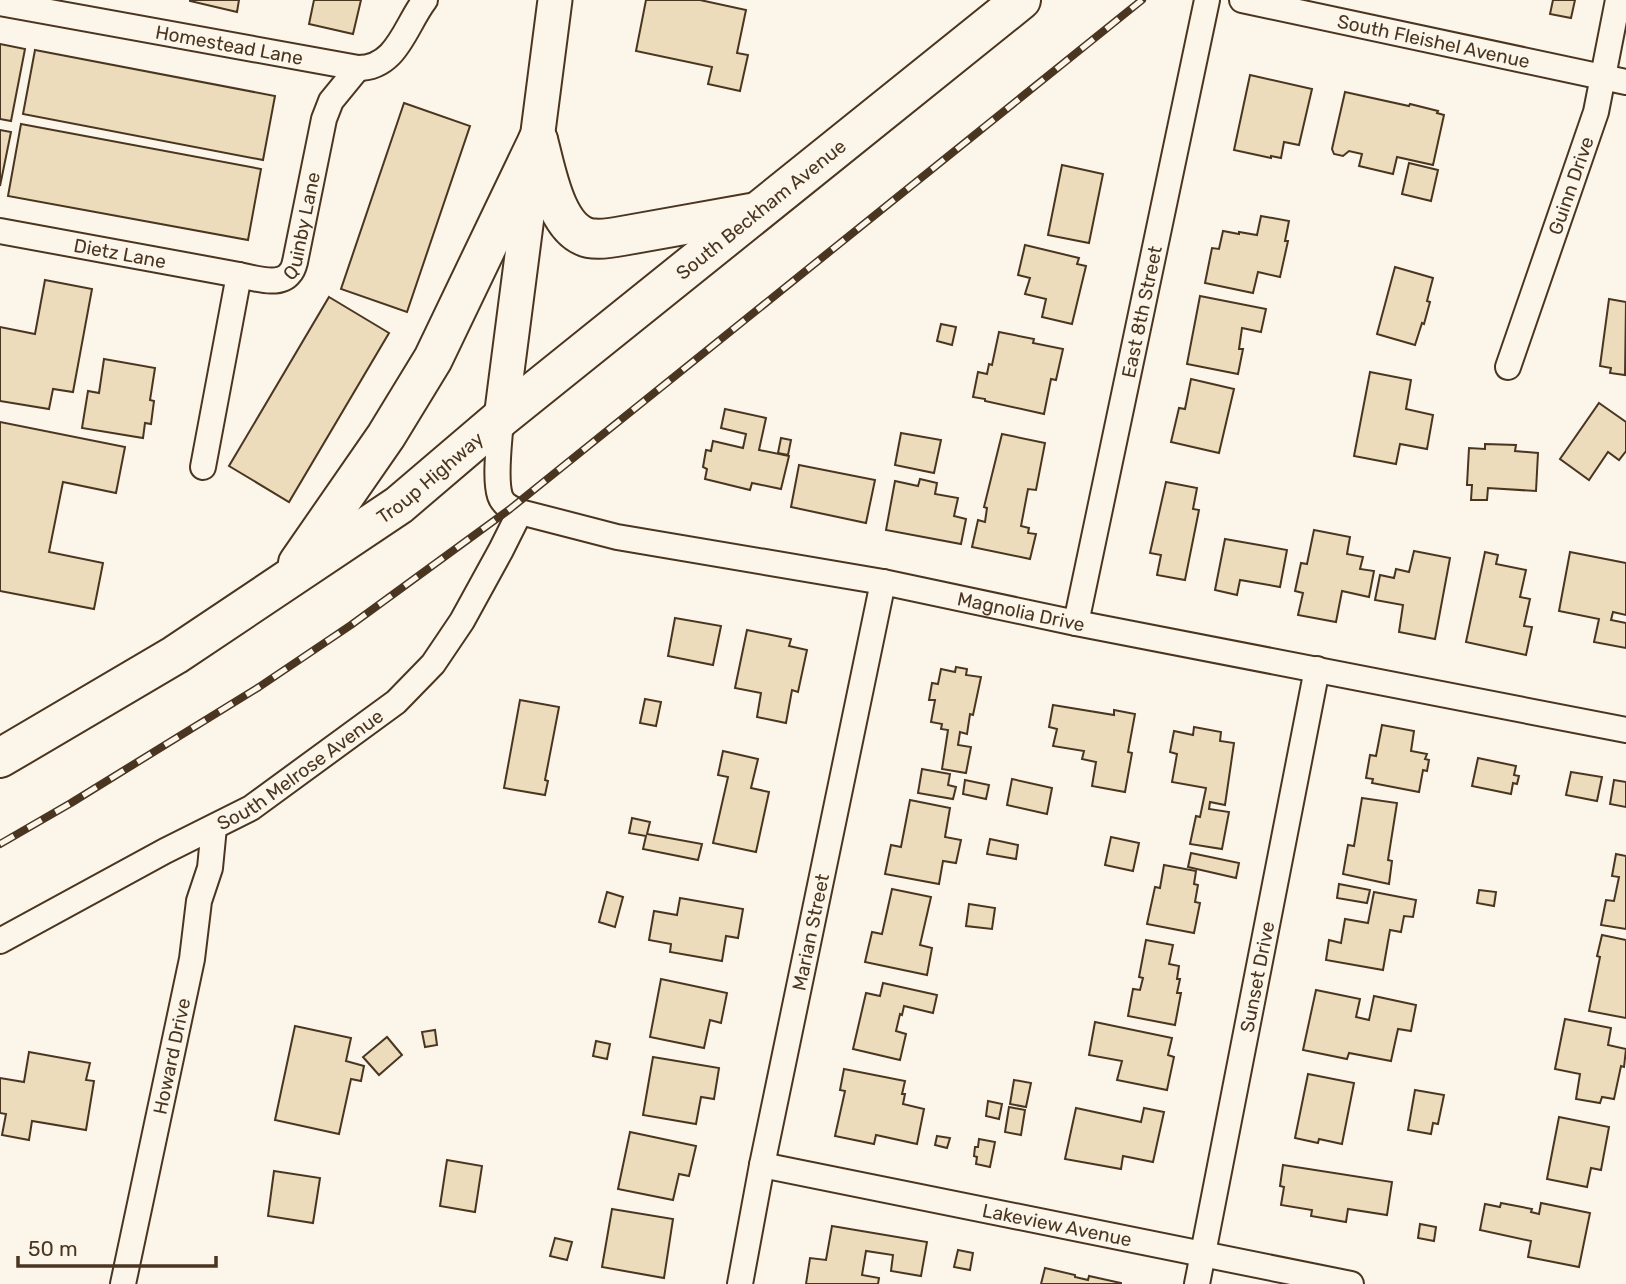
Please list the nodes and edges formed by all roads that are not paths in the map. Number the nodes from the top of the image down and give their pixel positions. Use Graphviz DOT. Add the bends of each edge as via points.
graph roads {
  1 [pos="425,0"];
  2 [pos="555,0"];
  3 [pos="1021,0"];
  4 [pos="1207,0"];
  5 [pos="1242,0"];
  6 [pos="1618,0"];
  7 [pos="0,3"];
  8 [pos="358,68"];
  9 [pos="1615,80"];
  10 [pos="538,140"];
  11 [pos="757,212"];
  12 [pos="0,232"];
  13 [pos="239,275"];
  14 [pos="1508,367"];
  15 [pos="501,418"];
  16 [pos="203,467"];
  17 [pos="520,512"];
  18 [pos="285,580"];
  19 [pos="883,582"];
  20 [pos="1076,623"];
  21 [pos="1317,669"];
  22 [pos="1626,730"];
  23 [pos="0,758"];
  24 [pos="214,827"];
  25 [pos="0,941"];
  26 [pos="762,1165"];
  27 [pos="1203,1253"];
  28 [pos="123,1284"];
  29 [pos="740,1284"];
  30 [pos="1197,1284"];
  31 [pos="1351,1284"];
  1 -- 8 [label="street" via="393,53 382,62"];
  2 -- 10 [label="main road, Troup Highway"];
  3 -- 11 [label="main road, South Beckham Avenue"];
  4 -- 20 [label="street, East 8th Street"];
  5 -- 9 [label="street, South Fleishel Avenue"];
  6 -- 9 [label="street, Guinn Drive"];
  7 -- 8 [label="street, Homestead Lane"];
  8 -- 13 [label="street, Quinby Lane" via="331,101 324,119 290,274 274,281"];
  9 -- 14 [label="street, Guinn Drive" via="1596,112"];
  10 -- 11 [label="main road" via="558,208 575,231 588,238"];
  10 -- 15 [label="main road, Troup Highway"];
  10 -- 18 [label="main road" via="428,369"];
  11 -- 15 [label="main road, South Beckham Avenue"];
  12 -- 13 [label="street, Dietz Lane"];
  13 -- 16 [label="street"];
  15 -- 17 [label="street" via="500,497 510,509"];
  15 -- 18 [label="main road, Troup Highway" via="398,505"];
  17 -- 19 [label="street, Magnolia Drive" via="617,537"];
  17 -- 24 [label="street, South Melrose Avenue" via="462,621 424,674 396,702 274,792"];
  18 -- 23 [label="main road, Troup Highway" via="175,654"];
  19 -- 20 [label="street, Magnolia Drive"];
  19 -- 26 [label="street, Marian Street"];
  20 -- 21 [label="street, Magnolia Drive"];
  21 -- 22 [label="street, Magnolia Drive"];
  21 -- 27 [label="street, Sunset Drive"];
  24 -- 25 [label="street, South Melrose Avenue"];
  24 -- 28 [label="street, Howard Drive" via="192,959"];
  26 -- 27 [label="street, Lakeview Avenue"];
  26 -- 29 [label="street, Marian Street"];
  27 -- 30 [label="street, Sunset Drive"];
  27 -- 31 [label="street, Lakeview Avenue"];
}
